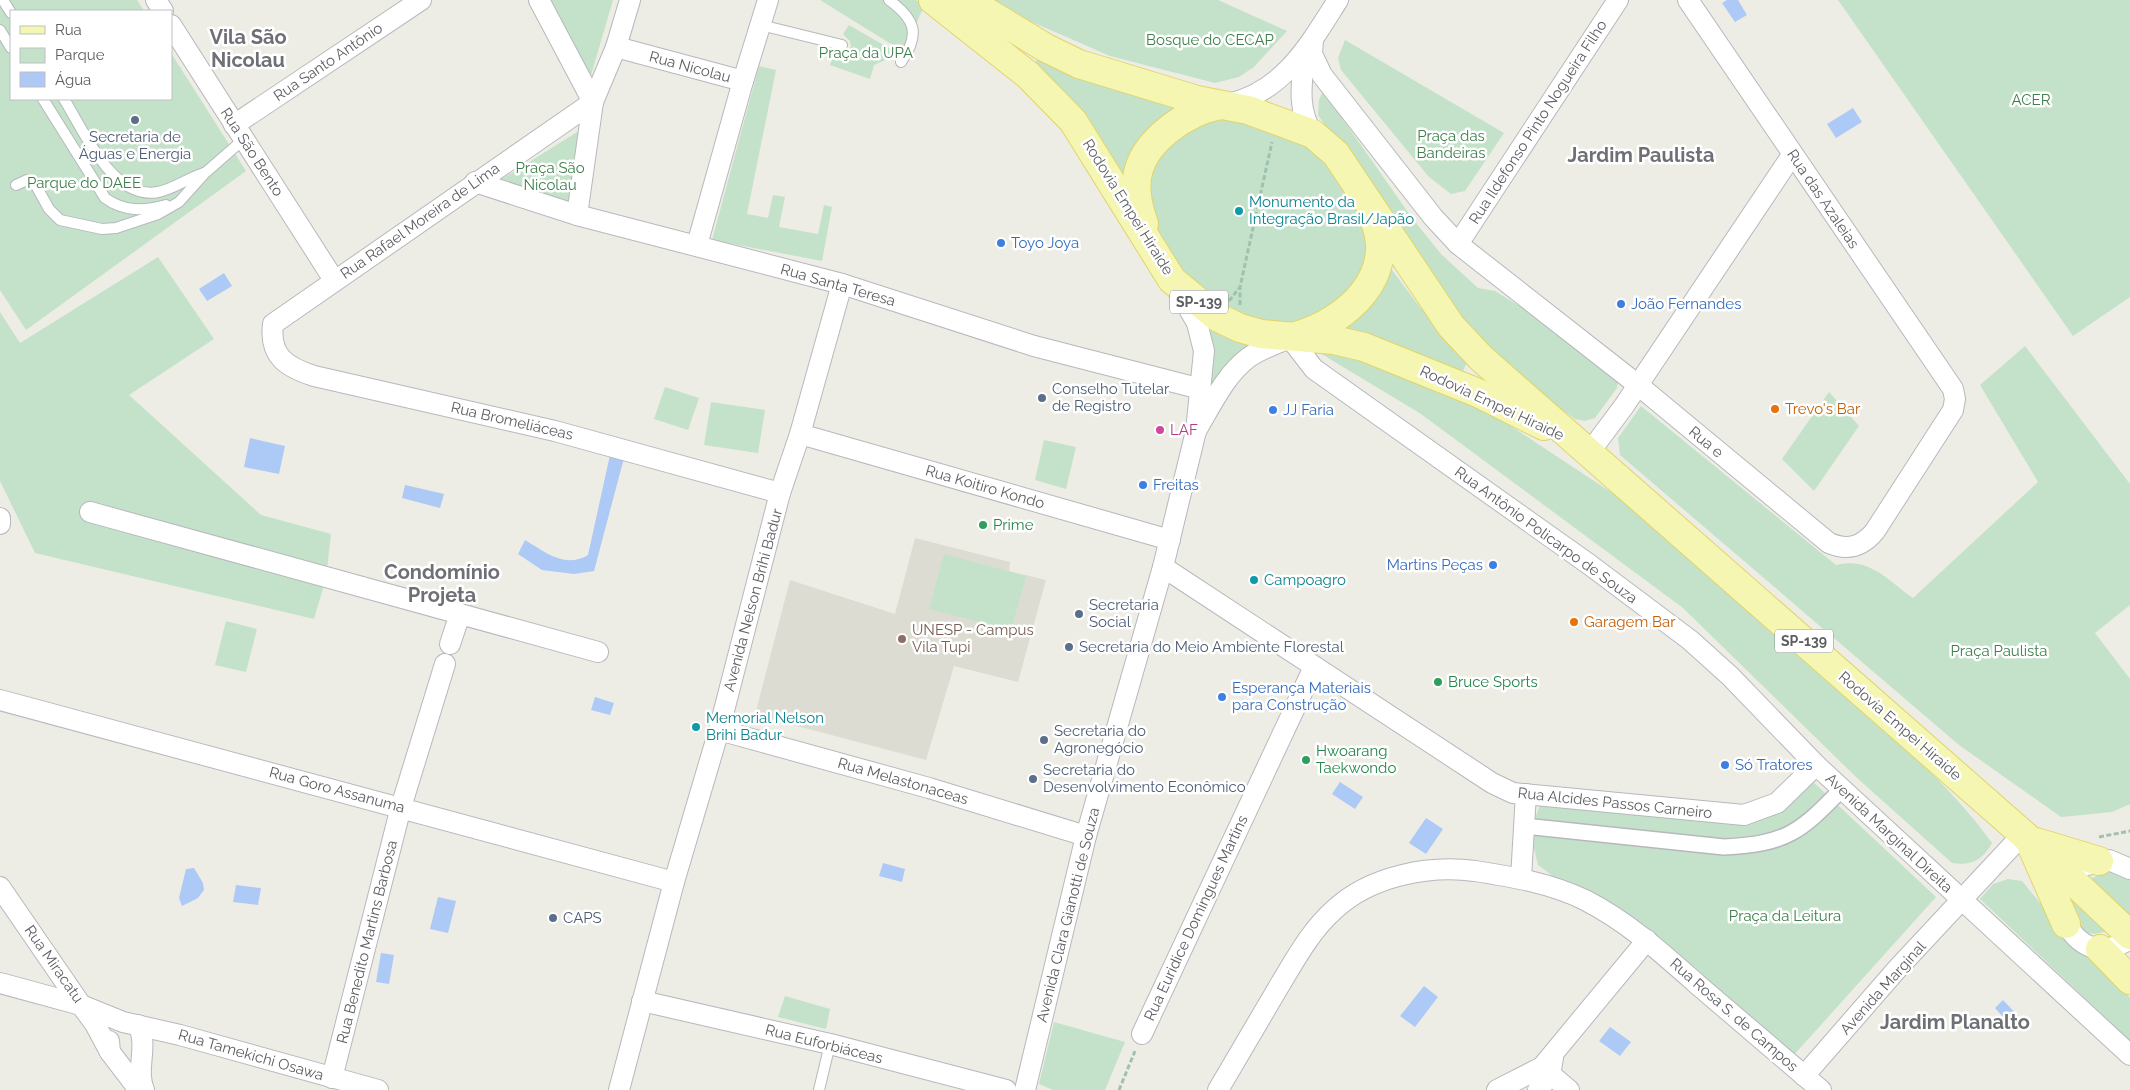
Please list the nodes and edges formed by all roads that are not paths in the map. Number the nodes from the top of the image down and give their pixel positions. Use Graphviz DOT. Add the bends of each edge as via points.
graph roads {
  1 [pos="3,0"];
  2 [pos="421,0"];
  3 [pos="539,0"];
  4 [pos="630,0"];
  5 [pos="768,0"];
  6 [pos="889,0"];
  7 [pos="933,0"];
  8 [pos="967,0"];
  9 [pos="1338,0"];
  10 [pos="1618,0"];
  11 [pos="1688,0"];
  12 [pos="10,11"];
  13 [pos="761,25"];
  14 [pos="172,27"];
  15 [pos="0,30"];
  16 [pos="7,43"];
  17 [pos="842,45"];
  18 [pos="1309,46"];
  19 [pos="616,47"];
  20 [pos="901,62"];
  21 [pos="743,81"];
  22 [pos="43,100"];
  23 [pos="65,100"];
  24 [pos="593,102"];
  25 [pos="1225,105"];
  26 [pos="239,132"];
  27 [pos="1313,134"];
  28 [pos="1792,155"];
  29 [pos="205,173"];
  30 [pos="188,178"];
  31 [pos="475,182"];
  32 [pos="16,185"];
  33 [pos="187,194"];
  34 [pos="1366,200"];
  35 [pos="577,215"];
  36 [pos="1458,244"];
  37 [pos="697,245"];
  38 [pos="1155,254"];
  39 [pos="334,280"];
  40 [pos="1172,280"];
  41 [pos="842,284"];
  42 [pos="273,324"];
  43 [pos="1290,338"];
  44 [pos="1638,386"];
  45 [pos="1201,389"];
  46 [pos="1955,399"];
  47 [pos="1196,431"];
  48 [pos="800,434"];
  49 [pos="1583,447"];
  50 [pos="780,493"];
  51 [pos="90,512"];
  52 [pos="0,518"];
  53 [pos="0,524"];
  54 [pos="1170,540"];
  55 [pos="1163,567"];
  56 [pos="460,614"];
  57 [pos="450,644"];
  58 [pos="598,652"];
  59 [pos="444,664"];
  60 [pos="1314,667"];
  61 [pos="3,698"];
  62 [pos="719,730"];
  63 [pos="1816,765"];
  64 [pos="1842,789"];
  65 [pos="1526,794"];
  66 [pos="401,807"];
  67 [pos="1524,826"];
  68 [pos="1086,836"];
  69 [pos="2027,837"];
  70 [pos="2130,853"];
  71 [pos="2104,861"];
  72 [pos="2130,869"];
  73 [pos="1521,878"];
  74 [pos="2072,878"];
  75 [pos="674,882"];
  76 [pos="0,887"];
  77 [pos="1963,901"];
  78 [pos="2066,924"];
  79 [pos="2130,937"];
  80 [pos="1647,940"];
  81 [pos="41,944"];
  82 [pos="2100,949"];
  83 [pos="2129,980"];
  84 [pos="0,983"];
  85 [pos="642,1001"];
  86 [pos="81,1005"];
  87 [pos="131,1023"];
  88 [pos="1142,1034"];
  89 [pos="180,1035"];
  90 [pos="830,1044"];
  91 [pos="2130,1055"];
  92 [pos="142,1056"];
  93 [pos="114,1058"];
  94 [pos="1546,1072"];
  95 [pos="1804,1076"];
  96 [pos="332,1078"];
  97 [pos="139,1090"];
  98 [pos="144,1090"];
  99 [pos="378,1090"];
  100 [pos="619,1090"];
  101 [pos="819,1090"];
  102 [pos="1006,1090"];
  103 [pos="1025,1090"];
  104 [pos="1218,1090"];
  105 [pos="1497,1090"];
  106 [pos="1569,1090"];
  107 [pos="1821,1090"];
  1 -- 12 [label="lane"];
  2 -- 26 [label="street, Rua Santo Antônio"];
  3 -- 24 [label="street"];
  4 -- 19 [label="street"];
  5 -- 13 [label="street"];
  6 -- 20 [label="lane" via="912,21 912,40"];
  7 -- 38 [label="main road, Rodovia Empei Hiraide / SP-139" via="1028,75 1073,120"];
  8 -- 25 [label="main road, Rodovia Empei Hiraide / SP-139" via="1078,64 1197,100"];
  9 -- 18 [label="street"];
  10 -- 36 [label="street, Rua Ildefonso Pinto Nogueira Filho"];
  11 -- 28 [label="street, Rua das Azaleias"];
  13 -- 17 [label="lane"];
  13 -- 21 [label="street"];
  14 -- 26 [label="street, Rua São Bento"];
  15 -- 16 [label="lane"];
  18 -- 25 [label="street" via="1283,77 1261,93"];
  18 -- 27 [label="street" via="1300,93 1304,117"];
  18 -- 36 [label="street, Rua e" via="1322,75 1437,222"];
  19 -- 21 [label="street, Rua Nicolau"];
  19 -- 24 [label="street"];
  21 -- 37 [label="street, Rua Nicolau"];
  22 -- 33 [label="lane" via="100,192 112,204 126,209 155,208"];
  23 -- 30 [label="lane" via="108,169 122,184 149,193 166,190"];
  24 -- 31 [label="street, Rua Rafael Moreira de Lima"];
  24 -- 35 [label="street"];
  25 -- 27 [label="main road, Rodovia Empei Hiraide / SP-139" via="1277,119"];
  25 -- 38 [label="main road" via="1206,108 1180,120 1159,139 1140,165 1137,178 1139,207"];
  26 -- 29 [label="lane"];
  26 -- 39 [label="street, Rua São Bento"];
  27 -- 34 [label="main road, Rodovia Empei Hiraide / SP-139" via="1336,154"];
  28 -- 44 [label="street"];
  28 -- 46 [label="street, Rua das Azaleias" via="1953,389"];
  29 -- 30 [label="lane"];
  29 -- 33 [label="lane"];
  30 -- 33 [label="lane"];
  31 -- 35 [label="street, Rua Santa Teresa"];
  31 -- 39 [label="street, Rua Rafael Moreira de Lima"];
  32 -- 33 [label="lane" via="31,180 55,217 102,229 116,228 158,214"];
  34 -- 43 [label="main road" via="1380,240 1371,280 1344,313"];
  34 -- 49 [label="main road, Rodovia Empei Hiraide / SP-139" via="1461,338"];
  35 -- 37 [label="street, Rua Santa Teresa"];
  36 -- 44 [label="street, Rua e"];
  37 -- 41 [label="street, Rua Santa Teresa"];
  38 -- 40 [label="main road, Rodovia Empei Hiraide / SP-139"];
  39 -- 42 [label="street, Rua Rafael Moreira de Lima"];
  40 -- 43 [label="main road, Rodovia Empei Hiraide / SP-139" via="1224,321 1261,334"];
  40 -- 45 [label="street, Avenida Clara Gianotti de Souza" via="1202,337"];
  41 -- 45 [label="street, Rua Santa Teresa" via="1034,346"];
  41 -- 48 [label="street, Avenida Nelson Brihi Badur"];
  42 -- 50 [label="street, Rua Bromeliáceas" via="271,337 279,356 288,365 307,374 556,431"];
  43 -- 47 [label="street" via="1257,352 1242,363 1220,391"];
  43 -- 49 [label="main road, Rodovia Empei Hiraide / SP-139" via="1334,340 1364,347 1470,390"];
  43 -- 63 [label="street, Rua Antônio Policarpo de Souza" via="1314,369 1690,640 1730,676"];
  44 -- 46 [label="street, Rua e" via="1829,543 1848,548 1860,545 1875,531 1953,410"];
  44 -- 49 [label="street"];
  45 -- 47 [label="street, Avenida Clara Gianotti de Souza"];
  47 -- 54 [label="street, Avenida Clara Gianotti de Souza"];
  48 -- 50 [label="street, Avenida Nelson Brihi Badur"];
  48 -- 54 [label="street, Rua Koitiro Kondo"];
  49 -- 69 [label="main road, Rodovia Empei Hiraide / SP-139"];
  50 -- 62 [label="street, Avenida Nelson Brihi Badur"];
  51 -- 56 [label="street"];
  52 -- 53 [label="street"];
  54 -- 55 [label="street, Avenida Clara Gianotti de Souza"];
  55 -- 60 [label="street, Rua Alcides Passos Carneiro"];
  55 -- 68 [label="street, Avenida Clara Gianotti de Souza"];
  56 -- 57 [label="street"];
  56 -- 58 [label="street"];
  59 -- 66 [label="street, Rua Benedito Martins Barbosa"];
  60 -- 65 [label="street, Rua Alcides Passos Carneiro" via="1502,789"];
  60 -- 88 [label="street, Rua Euridice Domingues Martins"];
  61 -- 66 [label="street, Rua Goro Assanuma"];
  62 -- 68 [label="street, Rua Melastonaceas" via="929,788"];
  62 -- 75 [label="street, Avenida Nelson Brihi Badur"];
  63 -- 64 [label="street, Avenida Marginal Direita"];
  63 -- 65 [label="street, Rua Alcides Passos Carneiro" via="1777,803 1744,815"];
  64 -- 67 [label="street" via="1809,823 1772,842 1750,846 1724,847"];
  64 -- 77 [label="street, Avenida Marginal Direita"];
  65 -- 67 [label="street"];
  66 -- 75 [label="street, Rua Goro Assanuma"];
  66 -- 96 [label="street, Rua Benedito Martins Barbosa"];
  67 -- 73 [label="street"];
  68 -- 103 [label="street, Avenida Clara Gianotti de Souza"];
  69 -- 71 [label="main road"];
  69 -- 74 [label="main road, Rodovia Empei Hiraide / SP-139"];
  69 -- 77 [label="street, Avenida Marginal"];
  69 -- 78 [label="main road"];
  70 -- 71 [label="street"];
  71 -- 72 [label="street"];
  71 -- 74 [label="street" via="2090,864"];
  73 -- 80 [label="street, Rua Rosa S. de Campos" via="1554,887 1585,901"];
  73 -- 104 [label="street, Rua Rosa S. de Campos" via="1451,868 1433,869 1372,887 1336,908 1309,937"];
  74 -- 78 [label="street" via="2061,895 2060,904"];
  74 -- 79 [label="main road, Rodovia Empei Hiraide / SP-139"];
  75 -- 85 [label="street, Avenida Nelson Brihi Badur"];
  76 -- 81 [label="street, Rua Miracatu"];
  77 -- 91 [label="street, Avenida Marginal Direita"];
  77 -- 95 [label="street, Avenida Marginal" via="1898,968"];
  78 -- 82 [label="street" via="2080,940"];
  79 -- 82 [label="street" via="2114,947"];
  80 -- 94 [label="street"];
  80 -- 95 [label="street, Rua Rosa S. de Campos"];
  81 -- 84 [label="street" via="47,968 40,980 30,984"];
  81 -- 86 [label="street, Rua Miracatu"];
  82 -- 83 [label="main road"];
  84 -- 86 [label="street"];
  85 -- 90 [label="street, Rua Euforbiáceas"];
  85 -- 100 [label="street, Avenida Nelson Brihi Badur"];
  86 -- 87 [label="street, Rua Miracatu"];
  86 -- 93 [label="street"];
  87 -- 89 [label="street, Rua Tamekichi Osawa"];
  87 -- 92 [label="street" via="143,1039"];
  87 -- 93 [label="street" via="111,1035"];
  89 -- 92 [label="street" via="159,1039 147,1047"];
  89 -- 96 [label="street, Rua Tamekichi Osawa"];
  90 -- 101 [label="lane"];
  90 -- 102 [label="street, Rua Euforbiáceas"];
  92 -- 98 [label="street" via="140,1075"];
  93 -- 97 [label="street"];
  94 -- 105 [label="street"];
  94 -- 106 [label="street"];
  95 -- 107 [label="street, Rua Rosa S. de Campos"];
  96 -- 99 [label="street, Rua Tamekichi Osawa"];
}
